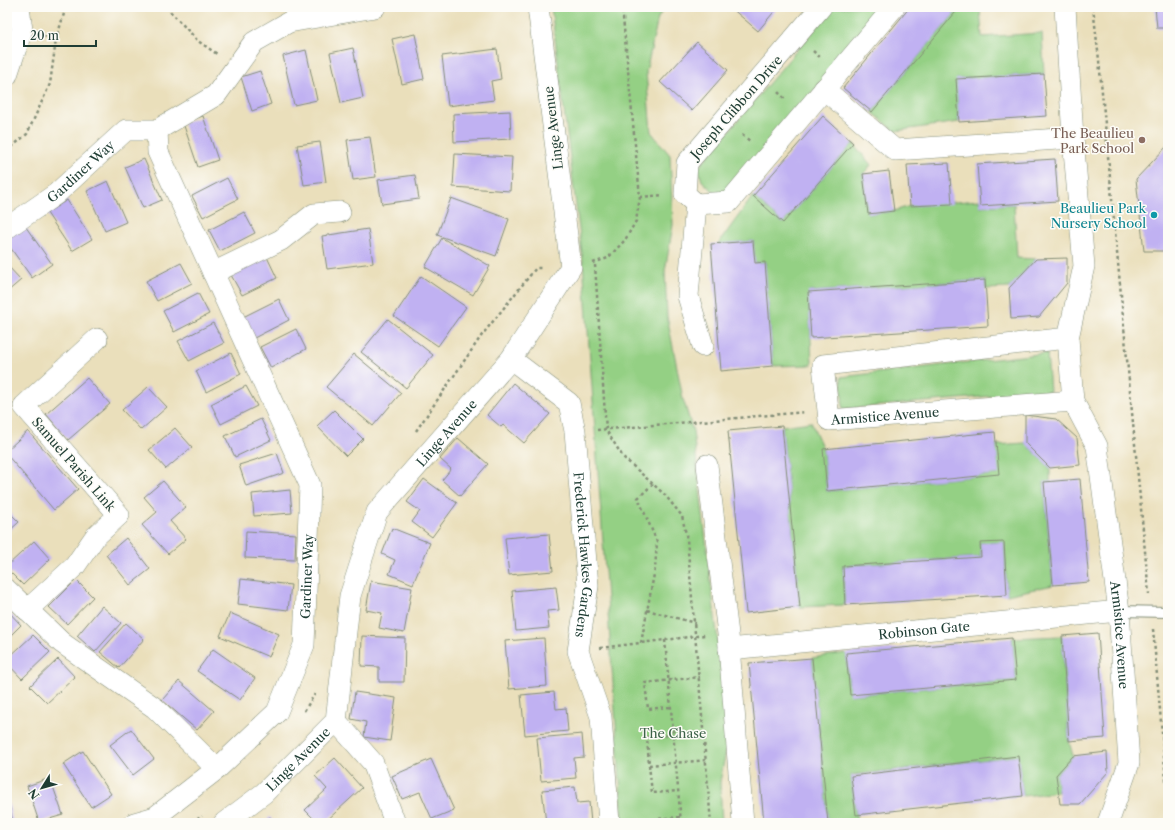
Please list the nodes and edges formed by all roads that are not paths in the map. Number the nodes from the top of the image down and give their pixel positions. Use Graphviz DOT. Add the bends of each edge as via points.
graph roads {
  1 [pos="18,7"];
  2 [pos="375,7"];
  3 [pos="538,7"];
  4 [pos="821,7"];
  5 [pos="894,7"];
  6 [pos="1065,7"];
  7 [pos="7,75"];
  8 [pos="824,89"];
  9 [pos="157,130"];
  10 [pos="1073,138"];
  11 [pos="696,204"];
  12 [pos="340,212"];
  13 [pos="7,228"];
  14 [pos="212,273"];
  15 [pos="1068,338"];
  16 [pos="97,339"];
  17 [pos="703,346"];
  18 [pos="511,359"];
  19 [pos="1074,401"];
  20 [pos="706,465"];
  21 [pos="7,590"];
  22 [pos="27,610"];
  23 [pos="1119,611"];
  24 [pos="1168,612"];
  25 [pos="729,649"];
  26 [pos="336,721"];
  27 [pos="217,769"];
  28 [pos="134,823"];
  29 [pos="224,823"];
  30 [pos="396,823"];
  31 [pos="610,823"];
  32 [pos="743,823"];
  33 [pos="1108,823"];
  1 -- 7 [label="street" via="22,30"];
  2 -- 9 [label="street" via="288,22 254,42 216,95"];
  3 -- 18 [label="street, Linge Avenue" via="571,267"];
  4 -- 11 [label="street, Joseph Clibbon Drive" via="687,163 685,194"];
  5 -- 8 [label="street"];
  6 -- 10 [label="street, Armistice Avenue"];
  8 -- 10 [label="street" via="895,150"];
  8 -- 11 [label="street" via="728,202"];
  9 -- 13 [label="street, Gardiner Way" via="126,130 56,194"];
  9 -- 14 [label="street, Gardiner Way" via="158,152"];
  10 -- 15 [label="street, Armistice Avenue" via="1084,266"];
  11 -- 17 [label="street" via="688,296"];
  12 -- 14 [label="street" via="314,214 281,240"];
  14 -- 27 [label="street, Gardiner Way" via="310,485 304,645 277,712"];
  15 -- 19 [label="street, Armistice Avenue"];
  15 -- 19 [label="street, Armistice Avenue" via="823,365 829,420"];
  16 -- 22 [label="street, Samuel Parish Link" via="24,406 119,515 95,537 75,566"];
  18 -- 26 [label="street, Linge Avenue" via="377,512 350,596"];
  18 -- 31 [label="street, Frederick Hawkes Gardens" via="569,403 575,431 588,586 578,651 601,717"];
  19 -- 23 [label="street, Armistice Avenue" via="1097,446"];
  20 -- 25 [label="street"];
  21 -- 22 [label="street"];
  22 -- 27 [label="street" via="62,643 155,708"];
  23 -- 24 [label="lane"];
  23 -- 25 [label="street, Robinson Gate"];
  23 -- 33 [label="street, Armistice Avenue" via="1129,763"];
  25 -- 32 [label="street"];
  26 -- 29 [label="street, Linge Avenue" via="264,793"];
  26 -- 30 [label="street" via="372,763"];
  27 -- 28 [label="street, Gardiner Way" via="155,817"];
}
